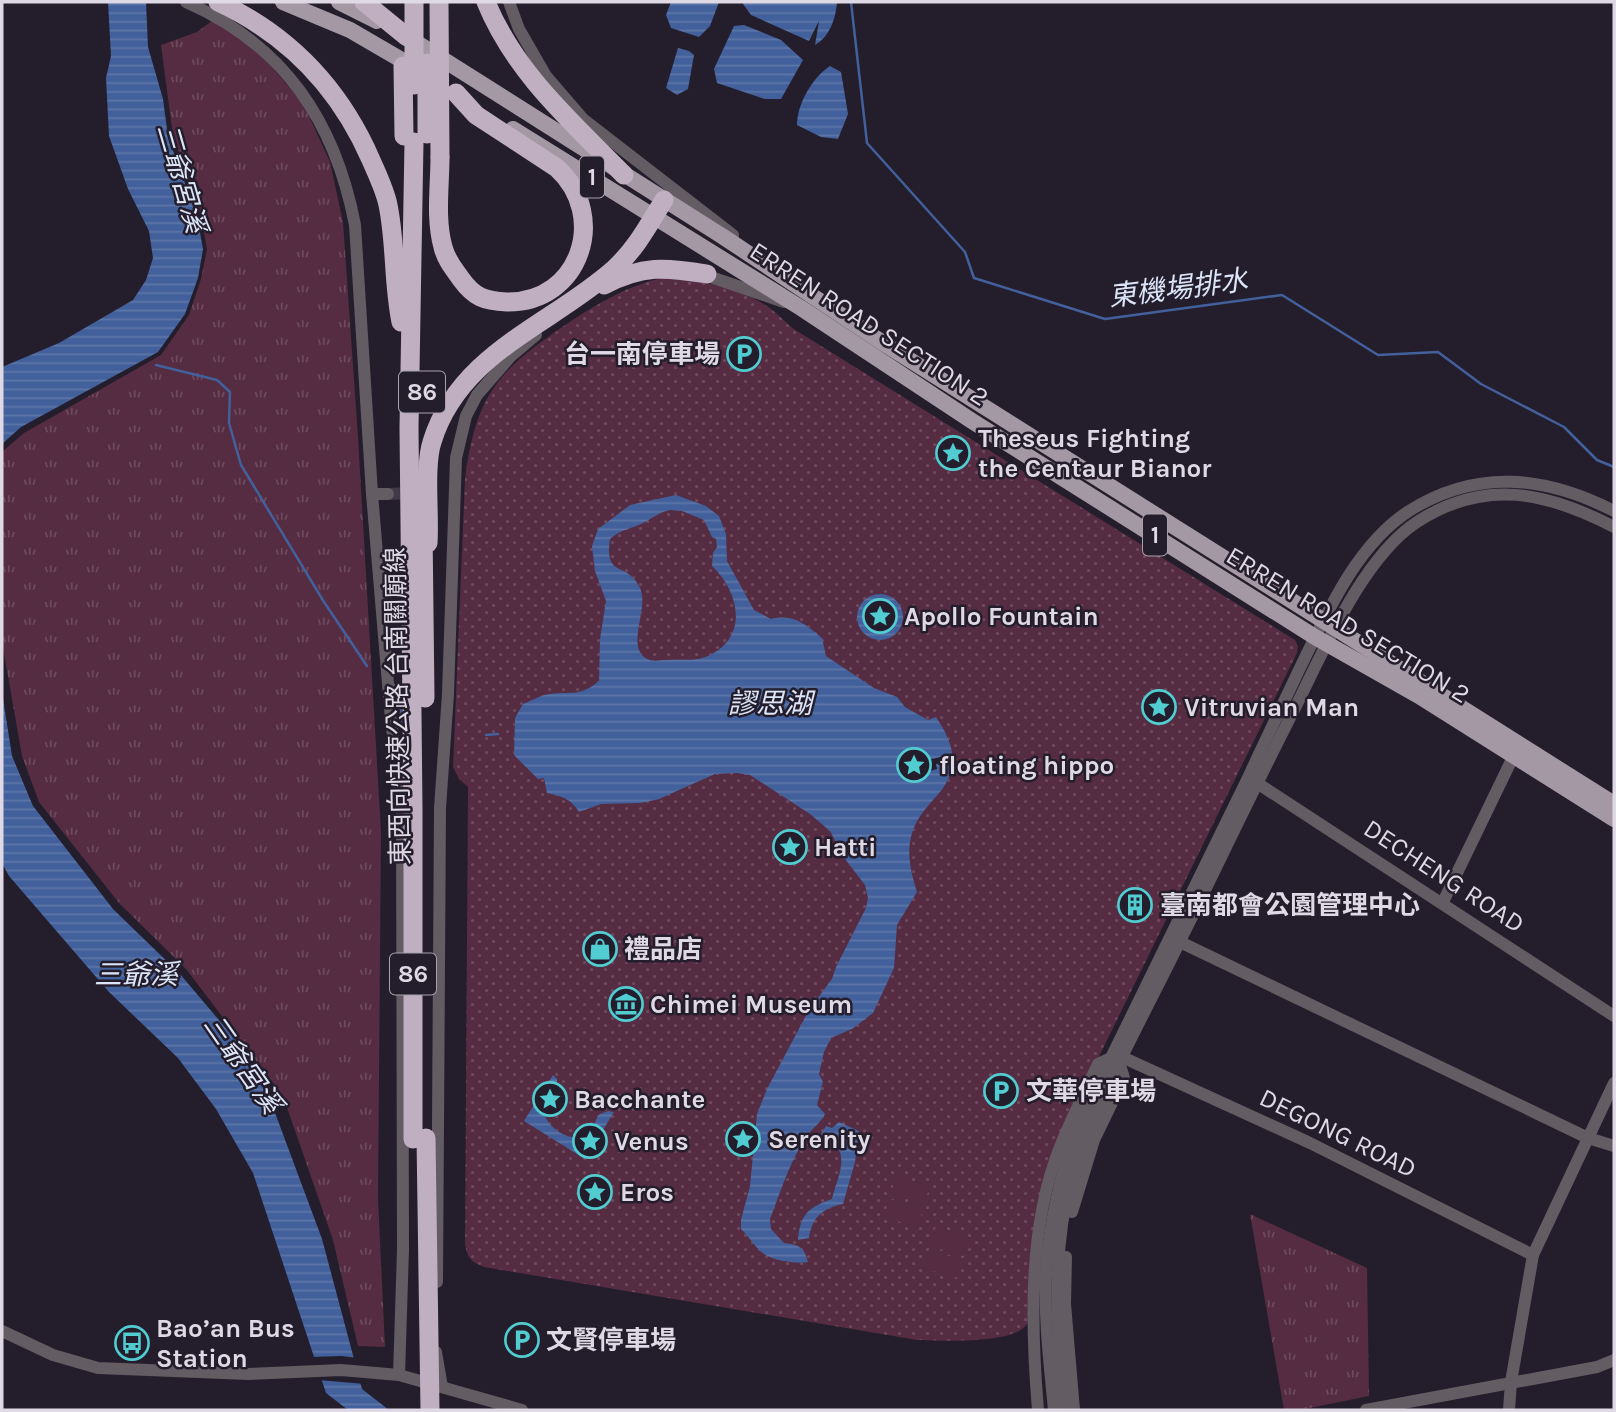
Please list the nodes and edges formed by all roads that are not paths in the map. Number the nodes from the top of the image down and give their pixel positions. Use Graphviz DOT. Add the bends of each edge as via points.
graph roads {
  1 [pos="186,2"];
  2 [pos="218,2"];
  3 [pos="284,2"];
  4 [pos="339,2"];
  5 [pos="364,2"];
  6 [pos="403,2"];
  7 [pos="414,2"];
  8 [pos="427,2"];
  9 [pos="439,2"];
  10 [pos="486,2"];
  11 [pos="509,2"];
  12 [pos="407,37"];
  13 [pos="456,93"];
  14 [pos="421,146"];
  15 [pos="624,175"];
  16 [pos="660,208"];
  17 [pos="707,274"];
  18 [pos="575,299"];
  19 [pos="801,308"];
  20 [pos="401,322"];
  21 [pos="883,343"];
  22 [pos="440,492"];
  23 [pos="455,492"];
  24 [pos="372,494"];
  25 [pos="388,494"];
  26 [pos="1614,511"];
  27 [pos="1614,527"];
  28 [pos="410,554"];
  29 [pos="1329,625"];
  30 [pos="425,635"];
  31 [pos="1321,641"];
  32 [pos="410,745"];
  33 [pos="1514,755"];
  34 [pos="1253,780"];
  35 [pos="1614,804"];
  36 [pos="420,809"];
  37 [pos="1614,819"];
  38 [pos="1443,902"];
  39 [pos="1180,942"];
  40 [pos="1614,1016"];
  41 [pos="1117,1059"];
  42 [pos="1614,1083"];
  43 [pos="1101,1091"];
  44 [pos="420,1138"];
  45 [pos="1588,1138"];
  46 [pos="1614,1146"];
  47 [pos="1532,1255"];
  48 [pos="2,1331"];
  49 [pos="1614,1360"];
  50 [pos="399,1375"];
  51 [pos="1511,1382"];
  52 [pos="442,1387"];
  53 [pos="418,1410"];
  54 [pos="430,1410"];
  55 [pos="522,1410"];
  56 [pos="1038,1410"];
  57 [pos="1054,1410"];
  58 [pos="1064,1410"];
  59 [pos="1074,1410"];
  60 [pos="1366,1410"];
  61 [pos="1509,1410"];
  1 -- 24 [label="street" via="238,29 286,72 312,107 349,192 358,263"];
  2 -- 20 [label="highway" via="278,37 320,76 343,106 387,201"];
  3 -- 13 [label="main road, ERREN ROAD SECTION 2 / 1" via="350,30"];
  4 -- 12 [label="main road, 1"];
  5 -- 12 [label="highway"];
  6 -- 14 [label="highway, bridge"];
  7 -- 14 [label="highway, 東西向快速公路 台南關廟線 / 86, bridge"];
  8 -- 14 [label="highway, 東西向快速公路 台南關廟線 / 86, bridge"];
  9 -- 14 [label="highway, bridge"];
  10 -- 15 [label="highway" via="504,38 546,96"];
  11 -- 21 [label="street" via="546,76 583,119 761,256 878,334"];
  12 -- 15 [label="main road, ERREN ROAD SECTION 2 / 1"];
  13 -- 14 [label="highway" via="476,115 557,168 575,190 583,216 582,246 558,285 517,302 484,299 470,292 442,247"];
  13 -- 16 [label="main road, ERREN ROAD SECTION 2 / 1"];
  14 -- 20 [label="highway"];
  14 -- 28 [label="highway, 東西向快速公路 台南關廟線 / 86" via="409,428"];
  14 -- 30 [label="highway, 東西向快速公路 台南關廟線 / 86"];
  15 -- 16 [label="main road, ERREN ROAD SECTION 2 / 1"];
  16 -- 18 [label="highway" via="625,257"];
  16 -- 19 [label="main road, ERREN ROAD SECTION 2 / 1"];
  16 -- 21 [label="main road, ERREN ROAD SECTION 2 / 1"];
  17 -- 18 [label="highway" via="668,267 639,271"];
  17 -- 19 [label="street"];
  17 -- 23 [label="street" via="651,275 617,282 589,296 529,340 484,386 466,416 456,458"];
  18 -- 30 [label="highway" via="484,363 466,382 431,443"];
  19 -- 31 [label="main road, ERREN ROAD SECTION 2 / 1"];
  20 -- 28 [label="highway" via="401,537"];
  21 -- 29 [label="main road, ERREN ROAD SECTION 2 / 1"];
  22 -- 23 [label="street"];
  23 -- 36 [label="street" via="445,746"];
  24 -- 25 [label="street"];
  24 -- 32 [label="street"];
  26 -- 29 [label="street" via="1534,482 1488,482 1436,496 1381,533 1361,557"];
  27 -- 29 [label="street" via="1580,509 1532,495 1486,496 1436,510 1392,541"];
  28 -- 32 [label="highway, 東西向快速公路 台南關廟線 / 86"];
  29 -- 31 [label="street"];
  29 -- 35 [label="main road, ERREN ROAD SECTION 2 / 1"];
  30 -- 32 [label="highway, 東西向快速公路 台南關廟線 / 86"];
  31 -- 33 [label="main road, ERREN ROAD SECTION 2 / 1"];
  31 -- 34 [label="street"];
  32 -- 36 [label="highway, 東西向快速公路 台南關廟線 / 86"];
  32 -- 36 [label="street"];
  33 -- 37 [label="main road, ERREN ROAD SECTION 2 / 1"];
  33 -- 38 [label="street"];
  34 -- 38 [label="street, DECHENG ROAD"];
  34 -- 39 [label="street"];
  34 -- 41 [label="street"];
  36 -- 44 [label="highway, 東西向快速公路 台南關廟線 / 86"];
  36 -- 44 [label="street"];
  38 -- 40 [label="street, DECHENG ROAD"];
  39 -- 41 [label="street"];
  39 -- 45 [label="street"];
  41 -- 43 [label="street"];
  41 -- 47 [label="street, DEGONG ROAD" via="1310,1143"];
  41 -- 56 [label="street" via="1098,1064 1059,1148 1041,1217 1032,1338"];
  41 -- 59 [label="street" via="1124,1079 1087,1160 1066,1247"];
  42 -- 45 [label="street"];
  43 -- 57 [label="street" via="1082,1117 1062,1174 1050,1235 1046,1315"];
  43 -- 58 [label="street" via="1075,1167 1060,1237 1056,1315"];
  44 -- 50 [label="street" via="403,1250"];
  44 -- 52 [label="street" via="438,1251 434,1343"];
  44 -- 53 [label="highway, 東西向快速公路 台南關廟線 / 86"];
  44 -- 54 [label="highway, 東西向快速公路 台南關廟線 / 86, bridge"];
  45 -- 46 [label="street"];
  45 -- 47 [label="street"];
  47 -- 51 [label="street"];
  48 -- 50 [label="street" via="53,1356 98,1368 199,1374 364,1371"];
  49 -- 51 [label="street"];
  50 -- 52 [label="street"];
  51 -- 60 [label="street"];
  51 -- 61 [label="street"];
  52 -- 55 [label="street"];
}
